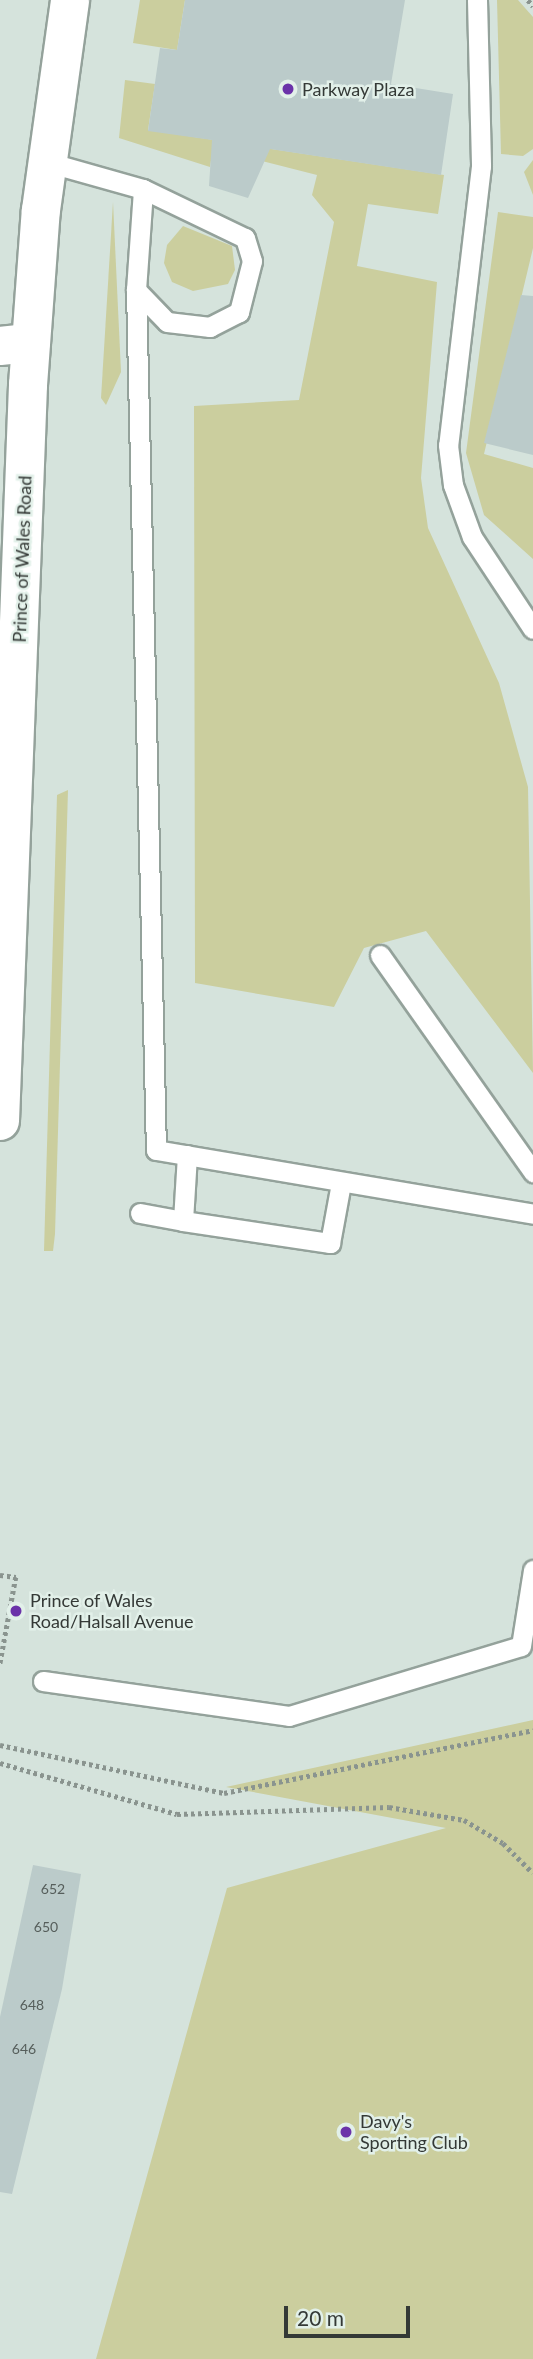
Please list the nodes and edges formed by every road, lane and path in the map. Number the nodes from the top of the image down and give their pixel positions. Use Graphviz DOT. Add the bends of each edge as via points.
graph roads {
  1 [pos="69,0"];
  2 [pos="477,0"];
  3 [pos="528,0"];
  4 [pos="533,6"];
  5 [pos="47,162"];
  6 [pos="143,189"];
  7 [pos="136,290"];
  8 [pos="15,344"];
  9 [pos="533,629"];
  10 [pos="380,955"];
  11 [pos="0,1121"];
  12 [pos="187,1155"];
  13 [pos="533,1172"];
  14 [pos="341,1183"];
  15 [pos="140,1213"];
  16 [pos="533,1214"];
  17 [pos="183,1221"];
  18 [pos="533,1570"];
  19 [pos="0,1575"];
  20 [pos="0,1664"];
  21 [pos="43,1681"];
  22 [pos="533,1730"];
  23 [pos="0,1745"];
  24 [pos="0,1763"];
  25 [pos="533,1873"];
  1 -- 5 [label="highway, Prince of Wales Road"];
  2 -- 9 [label="lane" via="481,166 448,445 453,485 472,537"];
  3 -- 4 [label="path"];
  5 -- 6 [label="lane"];
  5 -- 8 [label="highway, Prince of Wales Road"];
  6 -- 7 [label="lane"];
  6 -- 7 [label="lane" via="245,238 252,261 239,312 210,327 167,322"];
  7 -- 12 [label="lane" via="156,1150"];
  8 -- 11 [label="highway, Prince of Wales Road"];
  10 -- 13 [label="lane"];
  12 -- 14 [label="lane"];
  12 -- 17 [label="lane"];
  14 -- 16 [label="lane"];
  14 -- 17 [label="lane" via="330,1243"];
  15 -- 17 [label="lane"];
  18 -- 21 [label="lane" via="521,1646 289,1716"];
  19 -- 20 [label="path" via="16,1577"];
  22 -- 23 [label="path" via="224,1793"];
  24 -- 25 [label="path" via="177,1814 389,1807 464,1820 503,1843"];
}
